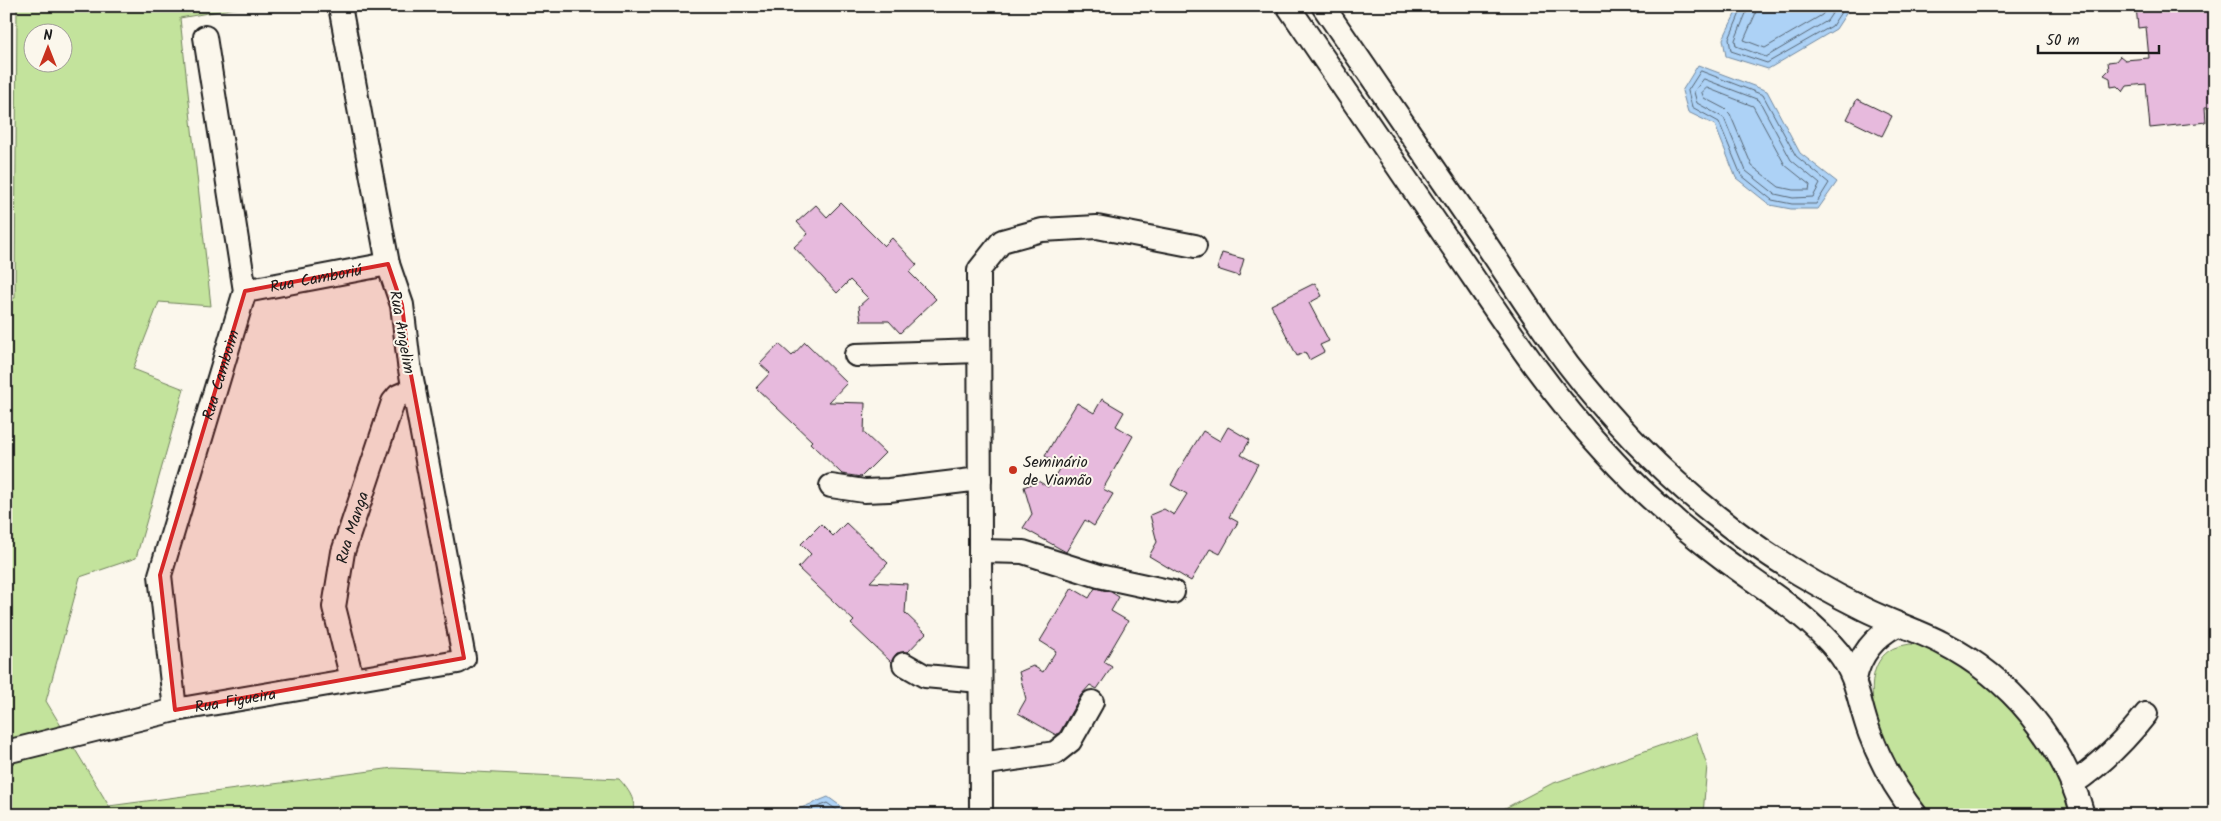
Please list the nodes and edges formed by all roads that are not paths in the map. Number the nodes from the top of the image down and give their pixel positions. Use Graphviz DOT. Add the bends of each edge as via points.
graph roads {
  1 [pos="340,6"];
  2 [pos="1288,6"];
  3 [pos="1323,6"];
  4 [pos="205,37"];
  5 [pos="1195,246"];
  6 [pos="388,264"];
  7 [pos="1505,272"];
  8 [pos="1481,289"];
  9 [pos="245,291"];
  10 [pos="979,351"];
  11 [pos="856,355"];
  12 [pos="414,389"];
  13 [pos="980,479"];
  14 [pos="831,486"];
  15 [pos="980,552"];
  16 [pos="1173,592"];
  17 [pos="1897,625"];
  18 [pos="464,658"];
  19 [pos="904,664"];
  20 [pos="352,679"];
  21 [pos="1855,680"];
  22 [pos="980,681"];
  23 [pos="1092,702"];
  24 [pos="175,710"];
  25 [pos="2146,714"];
  26 [pos="6,752"];
  27 [pos="981,764"];
  28 [pos="2072,784"];
  29 [pos="981,815"];
  30 [pos="1916,815"];
  31 [pos="2083,815"];
  1 -- 6 [label="street, Rua Angelim"];
  2 -- 8 [label="street"];
  3 -- 7 [label="street"];
  4 -- 9 [label="street, Rua Camboim"];
  5 -- 10 [label="street" via="1097,227 1042,230 1002,241 979,270"];
  6 -- 9 [label="street, Rua Camboriú"];
  6 -- 12 [label="street, Rua Angelim" via="402,305"];
  7 -- 8 [label="street"];
  7 -- 17 [label="street" via="1568,364 1597,400 1687,492 1773,558 1824,589"];
  8 -- 21 [label="street" via="1545,381 1606,454 1675,520 1828,640"];
  9 -- 24 [label="street, Rua Camboim" via="160,575"];
  10 -- 11 [label="street"];
  10 -- 13 [label="street"];
  12 -- 18 [label="street, Rua Angelim"];
  12 -- 20 [label="street, Rua Manga" via="393,402 343,552 334,607"];
  13 -- 14 [label="street" via="890,490 864,491"];
  13 -- 15 [label="street"];
  15 -- 16 [label="street" via="1023,552 1099,576"];
  15 -- 22 [label="street"];
  17 -- 21 [label="street" via="1871,644 1860,661"];
  17 -- 28 [label="street" via="1965,656 2004,686 2037,722"];
  18 -- 20 [label="street, Rua Figueira" via="458,662"];
  19 -- 22 [label="street" via="925,676"];
  20 -- 24 [label="street, Rua Figueira"];
  21 -- 30 [label="street" via="1880,758"];
  22 -- 27 [label="street"];
  23 -- 27 [label="street" via="1070,741 1055,753"];
  24 -- 26 [label="street, Rua Figueira"];
  25 -- 28 [label="street" via="2123,743 2096,768"];
  27 -- 29 [label="street"];
  28 -- 31 [label="street"];
}
